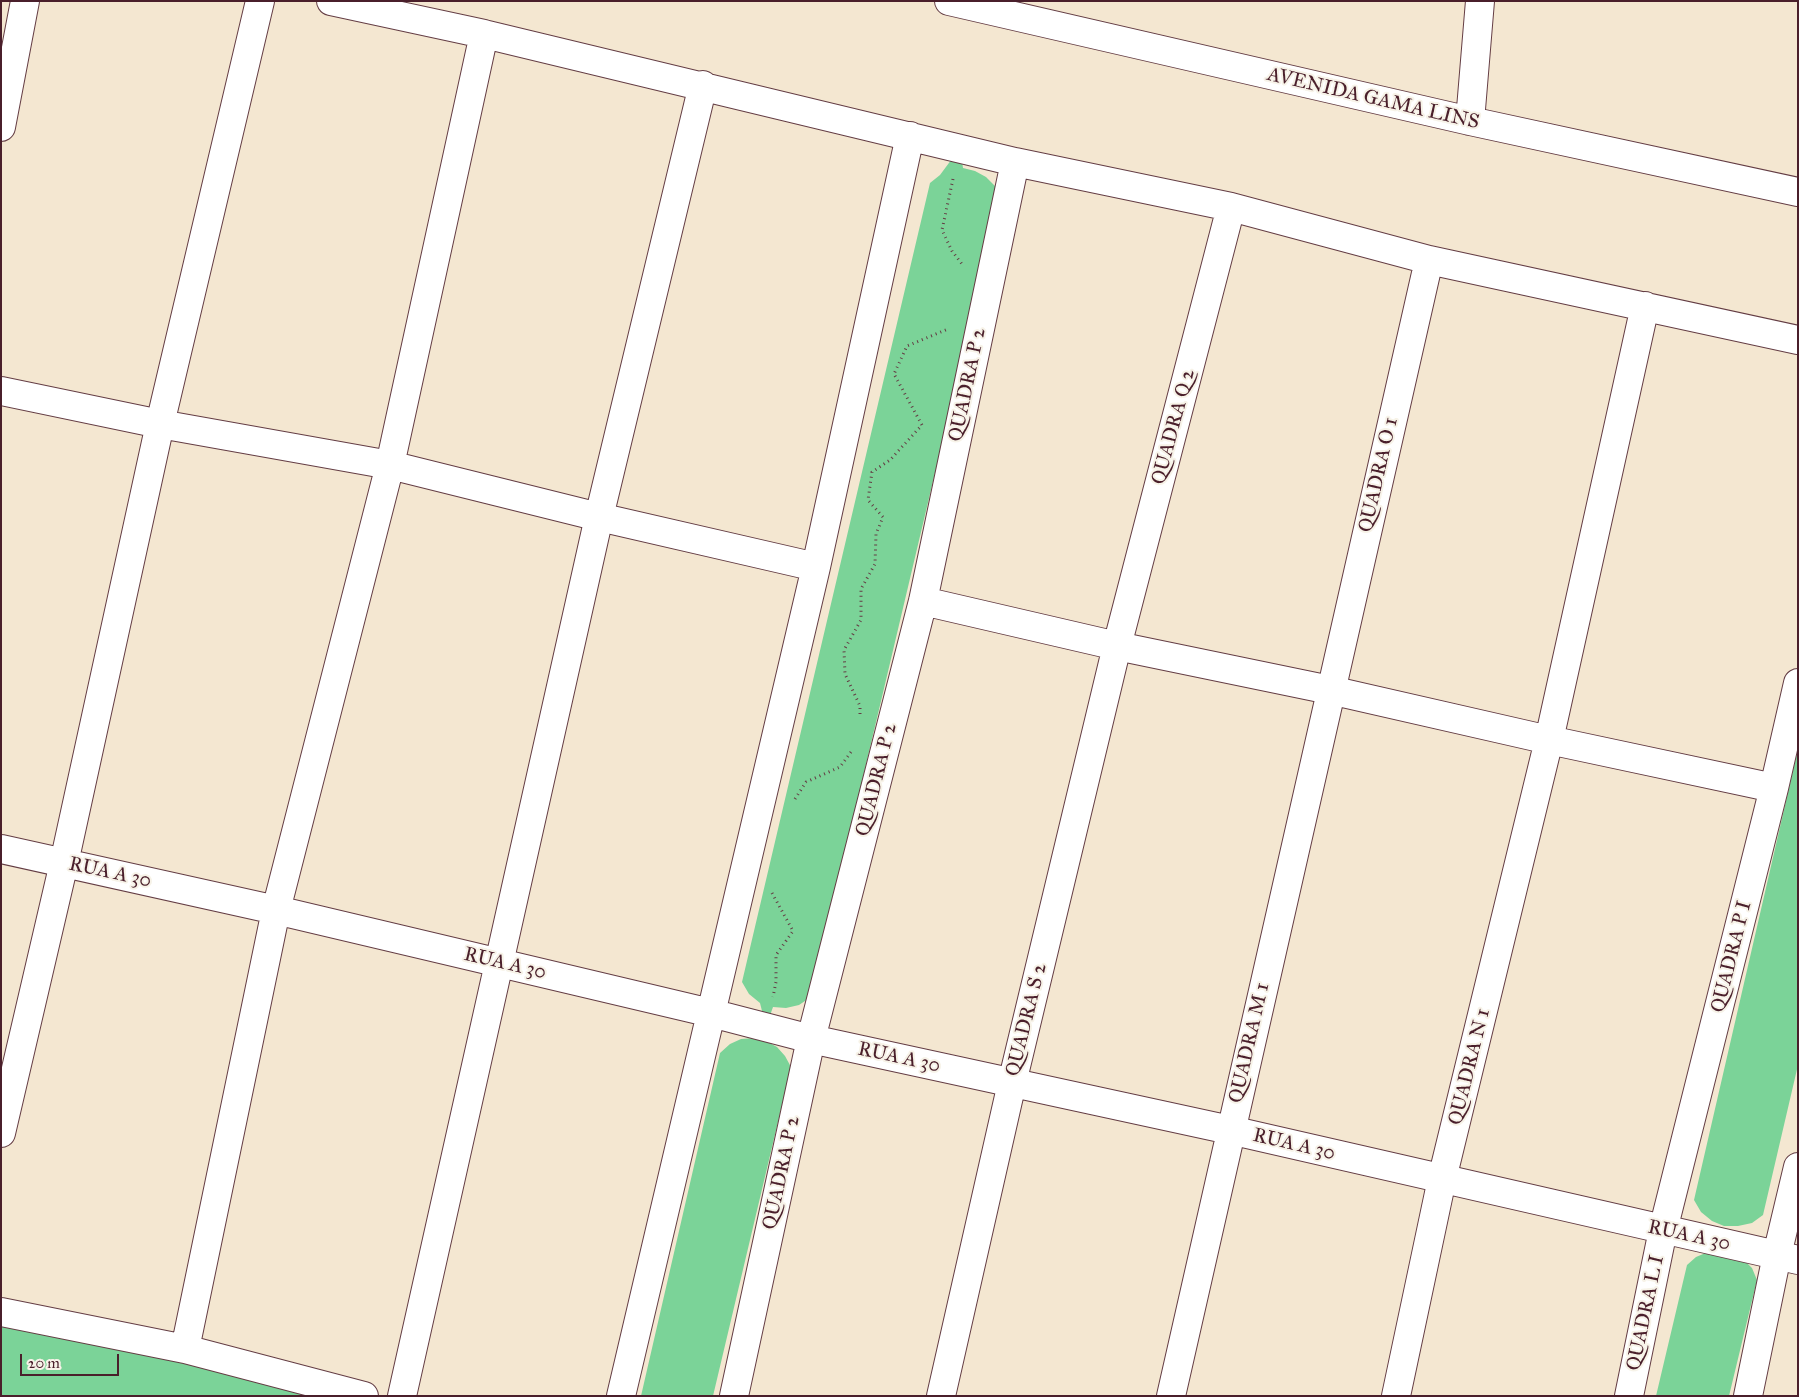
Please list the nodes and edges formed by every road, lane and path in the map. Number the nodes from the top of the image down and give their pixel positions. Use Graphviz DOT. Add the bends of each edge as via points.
graph roads {
  1 [pos="25,1"];
  2 [pos="260,1"];
  3 [pos="331,1"];
  4 [pos="949,1"];
  5 [pos="1480,1"];
  6 [pos="484,34"];
  7 [pos="703,85"];
  8 [pos="1470,121"];
  9 [pos="1,127"];
  10 [pos="910,136"];
  11 [pos="960,148"];
  12 [pos="1015,162"];
  13 [pos="1798,192"];
  14 [pos="1231,207"];
  15 [pos="1429,260"];
  16 [pos="967,270"];
  17 [pos="1645,306"];
  18 [pos="954,323"];
  19 [pos="1798,340"];
  20 [pos="1,391"];
  21 [pos="160,424"];
  22 [pos="390,465"];
  23 [pos="599,517"];
  24 [pos="816,567"];
  25 [pos="923,601"];
  26 [pos="1117,646"];
  27 [pos="1798,683"];
  28 [pos="1330,690"];
  29 [pos="861,722"];
  30 [pos="1549,740"];
  31 [pos="856,745"];
  32 [pos="1774,788"];
  33 [pos="791,805"];
  34 [pos="1,849"];
  35 [pos="64,863"];
  36 [pos="770,889"];
  37 [pos="276,910"];
  38 [pos="499,963"];
  39 [pos="711,1013"];
  40 [pos="766,1027"];
  41 [pos="811,1039"];
  42 [pos="1012,1083"];
  43 [pos="1230,1130"];
  44 [pos="1,1132"];
  45 [pos="1798,1168"];
  46 [pos="1442,1179"];
  47 [pos="1663,1230"];
  48 [pos="1787,1258"];
  49 [pos="1,1312"];
  50 [pos="185,1349"];
  51 [pos="364,1396"];
  52 [pos="402,1396"];
  53 [pos="621,1396"];
  54 [pos="734,1396"];
  55 [pos="942,1396"];
  56 [pos="1171,1396"];
  57 [pos="1396,1396"];
  58 [pos="1629,1396"];
  59 [pos="1748,1396"];
  1 -- 9 [label="street"];
  2 -- 21 [label="street"];
  3 -- 6 [label="street"];
  4 -- 8 [label="street, AVENIDA GAMA LINS"];
  5 -- 8 [label="street"];
  6 -- 7 [label="street"];
  6 -- 22 [label="street"];
  7 -- 10 [label="street"];
  7 -- 23 [label="street"];
  8 -- 13 [label="street, AVENIDA GAMA LINS"];
  10 -- 11 [label="street"];
  10 -- 24 [label="street"];
  11 -- 12 [label="street"];
  11 -- 16 [label="path" via="942,230 952,251"];
  12 -- 14 [label="street"];
  12 -- 25 [label="street, QUADRA P 2"];
  14 -- 15 [label="street"];
  14 -- 26 [label="street, QUADRA Q 2"];
  15 -- 17 [label="street"];
  15 -- 28 [label="street, QUADRA O 1"];
  17 -- 19 [label="street"];
  17 -- 30 [label="street, QUADRA N 1"];
  18 -- 29 [label="path" via="948,329 907,346 894,374 922,425 890,460 872,472 868,500 884,517 876,534 874,564 861,589 861,620 844,650 845,674 860,706"];
  20 -- 21 [label="street"];
  21 -- 22 [label="street"];
  21 -- 35 [label="street"];
  22 -- 23 [label="street"];
  22 -- 37 [label="street"];
  23 -- 24 [label="street"];
  23 -- 38 [label="street"];
  24 -- 39 [label="street"];
  25 -- 26 [label="street"];
  25 -- 41 [label="street, QUADRA P 2"];
  26 -- 28 [label="street"];
  26 -- 42 [label="street, QUADRA S 2"];
  27 -- 32 [label="street, QUADRA P I"];
  28 -- 30 [label="street"];
  28 -- 43 [label="street, QUADRA M 1"];
  30 -- 32 [label="street"];
  30 -- 46 [label="street, QUADRA N 1"];
  31 -- 33 [label="path" via="840,767 806,782"];
  32 -- 47 [label="street, QUADRA P I"];
  34 -- 35 [label="street, RUA A 30"];
  35 -- 37 [label="street, RUA A 30"];
  35 -- 44 [label="street"];
  36 -- 40 [label="path" via="793,931 776,955 776,982"];
  37 -- 38 [label="street, RUA A 30"];
  37 -- 50 [label="street"];
  38 -- 39 [label="street, RUA A 30"];
  38 -- 52 [label="street"];
  39 -- 40 [label="street, RUA A 30"];
  39 -- 53 [label="street"];
  40 -- 41 [label="street, RUA A 30"];
  41 -- 42 [label="street, RUA A 30"];
  41 -- 54 [label="street, QUADRA P 2"];
  42 -- 43 [label="street, RUA A 30"];
  42 -- 55 [label="street, QUADRA S 2"];
  43 -- 46 [label="street, RUA A 30"];
  43 -- 56 [label="street, QUADRA M 1"];
  45 -- 48 [label="street"];
  46 -- 47 [label="street, RUA A 30"];
  46 -- 57 [label="street, QUADRA N 1"];
  47 -- 48 [label="street, RUA A 30"];
  47 -- 58 [label="street, QUADRA L I"];
  48 -- 59 [label="street"];
  49 -- 50 [label="street"];
  50 -- 51 [label="street"];
}
